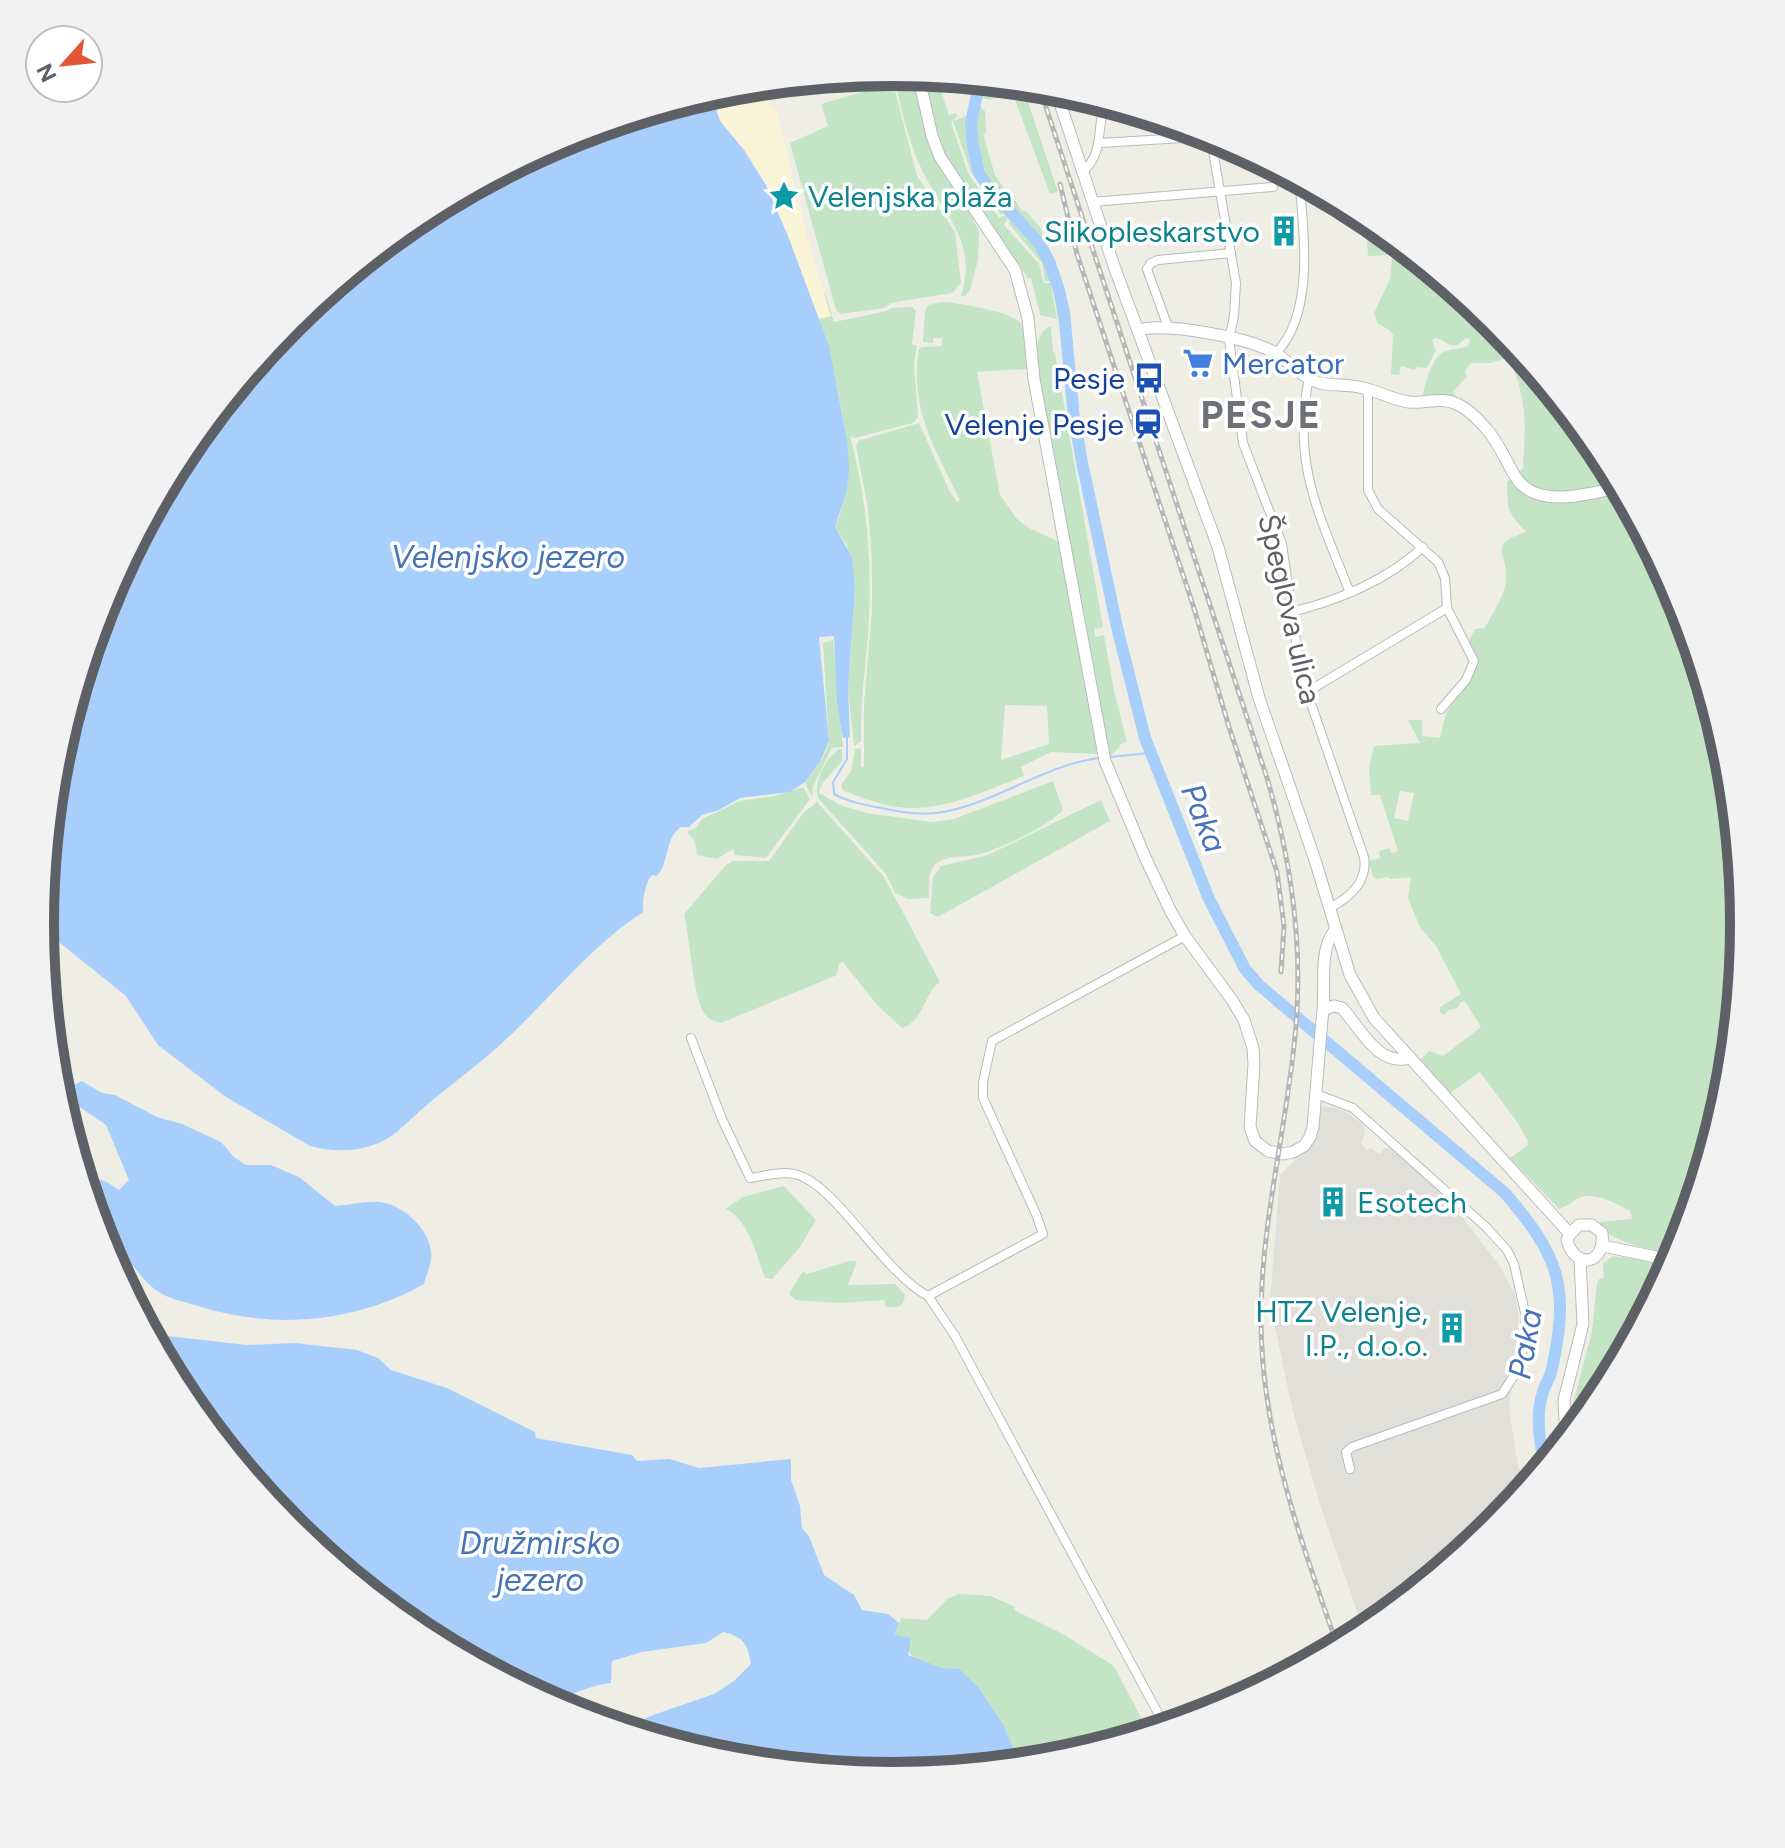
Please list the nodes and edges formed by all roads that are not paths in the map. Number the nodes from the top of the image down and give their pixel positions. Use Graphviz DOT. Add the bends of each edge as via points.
graph roads {
  1 [pos="921,87"];
  2 [pos="1060,103"];
  3 [pos="1102,112"];
  4 [pos="1181,137"];
  5 [pos="1100,143"];
  6 [pos="1214,149"];
  7 [pos="1082,172"];
  8 [pos="1273,187"];
  9 [pos="1300,191"];
  10 [pos="1220,192"];
  11 [pos="1092,202"];
  12 [pos="1231,253"];
  13 [pos="1168,327"];
  14 [pos="1138,330"];
  15 [pos="1229,339"];
  16 [pos="1276,353"];
  17 [pos="1309,378"];
  18 [pos="1368,389"];
  19 [pos="1609,490"];
  20 [pos="1423,547"];
  21 [pos="1350,593"];
  22 [pos="1447,608"];
  23 [pos="1291,612"];
  24 [pos="1307,692"];
  25 [pos="1441,709"];
  26 [pos="1330,908"];
  27 [pos="1335,930"];
  28 [pos="1185,936"];
  29 [pos="1323,1014"];
  30 [pos="691,1038"];
  31 [pos="1410,1058"];
  32 [pos="1316,1094"];
  33 [pos="1570,1234"];
  34 [pos="1603,1246"];
  35 [pos="1661,1258"];
  36 [pos="1580,1259"];
  37 [pos="928,1296"];
  38 [pos="1565,1424"];
  39 [pos="1350,1469"];
  40 [pos="1161,1718"];
  1 -- 28 [label="street" via="940,157 1015,270 1028,318 1034,379 1105,761"];
  2 -- 7 [label="street"];
  3 -- 5 [label="street"];
  4 -- 5 [label="street"];
  5 -- 7 [label="street"];
  6 -- 10 [label="street, Špeglova ulica"];
  7 -- 11 [label="street"];
  8 -- 10 [label="street"];
  9 -- 16 [label="street" via="1304,271 1294,325"];
  10 -- 11 [label="street"];
  10 -- 12 [label="street, Špeglova ulica"];
  11 -- 14 [label="street"];
  12 -- 13 [label="street" via="1149,265"];
  12 -- 15 [label="street, Špeglova ulica" via="1236,300"];
  13 -- 14 [label="street"];
  13 -- 15 [label="street"];
  14 -- 26 [label="street" via="1218,547 1259,698"];
  15 -- 16 [label="street"];
  15 -- 23 [label="street, Špeglova ulica" via="1243,443 1282,544"];
  16 -- 17 [label="street"];
  17 -- 18 [label="street"];
  17 -- 21 [label="street" via="1302,419 1306,473"];
  18 -- 19 [label="street" via="1410,402 1444,399 1465,408 1495,440 1517,480 1531,491 1561,496"];
  18 -- 20 [label="street" via="1368,490 1378,509"];
  20 -- 21 [label="street"];
  20 -- 22 [label="street" via="1443,572"];
  21 -- 23 [label="street"];
  22 -- 24 [label="street"];
  22 -- 25 [label="street" via="1474,661 1466,680"];
  23 -- 24 [label="street, Špeglova ulica"];
  24 -- 26 [label="street, Špeglova ulica" via="1366,867 1361,882"];
  26 -- 27 [label="street"];
  27 -- 29 [label="street" via="1328,943"];
  27 -- 31 [label="street" via="1361,999"];
  28 -- 32 [label="street" via="1232,1000 1249,1034 1254,1064 1250,1127 1260,1146 1283,1154 1304,1146 1313,1127"];
  28 -- 37 [label="street" via="992,1041 983,1098 1043,1234"];
  29 -- 31 [label="street" via="1334,1006 1342,1008 1382,1055 1400,1061"];
  29 -- 32 [label="street"];
  30 -- 37 [label="street" via="750,1178 796,1174 821,1189 884,1259"];
  31 -- 33 [label="street"];
  32 -- 39 [label="street" via="1353,1108 1486,1227 1514,1264 1526,1317 1520,1362 1502,1394 1352,1447 1346,1452"];
  33 -- 34 [label="street" via="1579,1225 1592,1225 1602,1233"];
  33 -- 36 [label="street" via="1569,1249"];
  34 -- 35 [label="street"];
  34 -- 36 [label="street" via="1590,1260"];
  36 -- 38 [label="street" via="1583,1324 1564,1400"];
  37 -- 40 [label="street" via="955,1336"];
}
